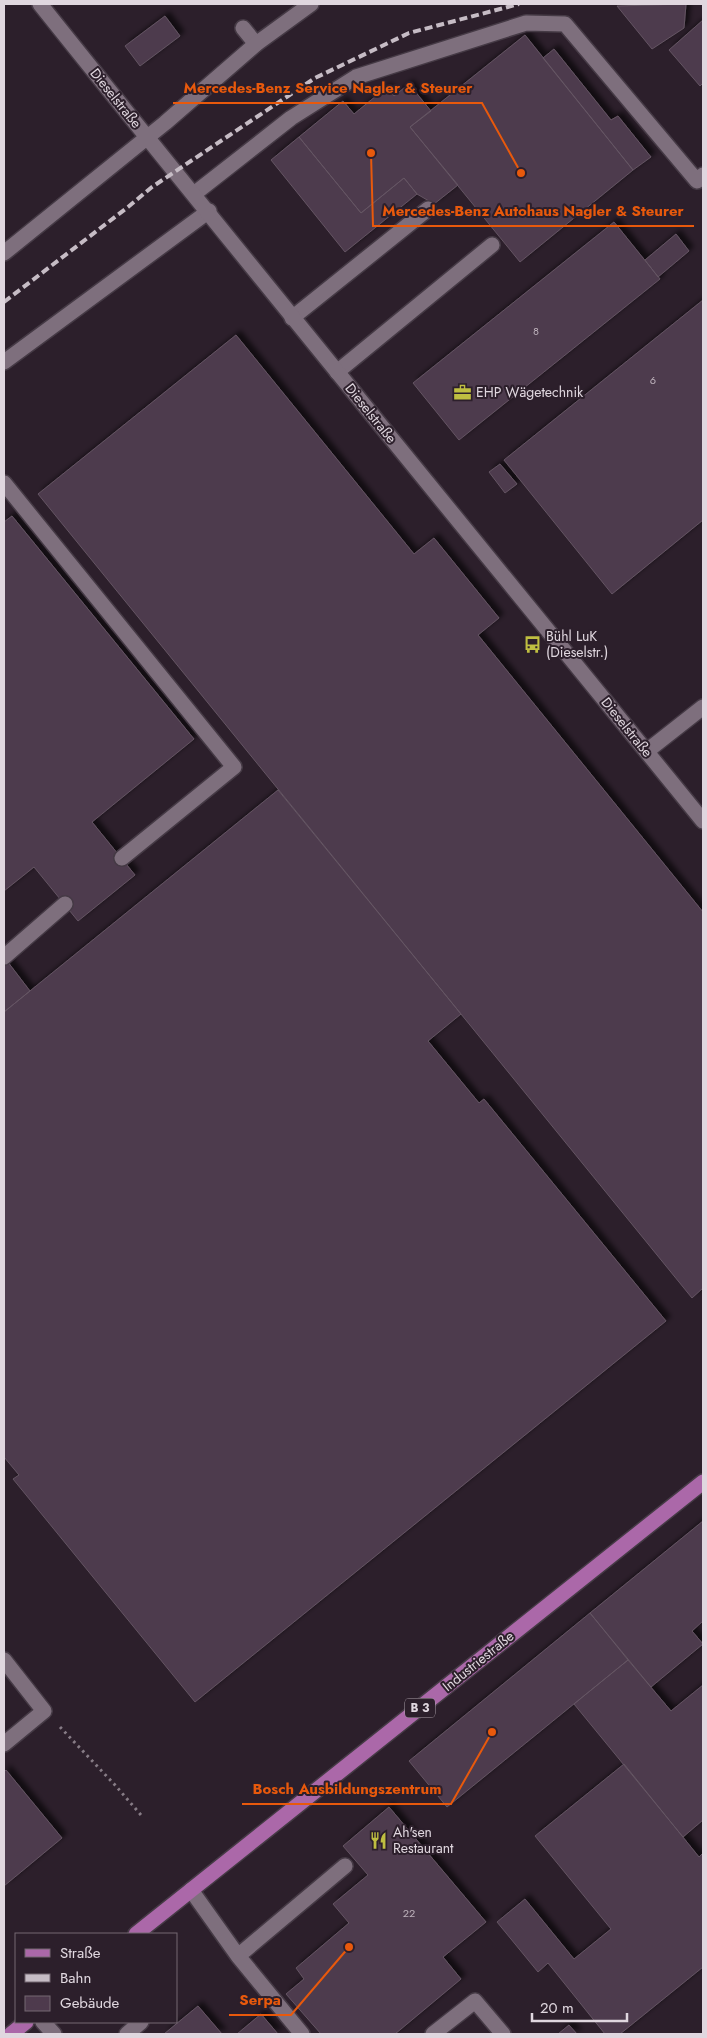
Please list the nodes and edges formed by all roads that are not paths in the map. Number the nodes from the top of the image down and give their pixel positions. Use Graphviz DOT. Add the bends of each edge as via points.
graph roads {
  1 [pos="40,4"];
  2 [pos="311,4"];
  3 [pos="243,28"];
  4 [pos="256,44"];
  5 [pos="147,137"];
  6 [pos="703,175"];
  7 [pos="194,194"];
  8 [pos="428,209"];
  9 [pos="209,211"];
  10 [pos="492,245"];
  11 [pos="4,253"];
  12 [pos="292,318"];
  13 [pos="4,362"];
  14 [pos="337,372"];
  15 [pos="4,483"];
  16 [pos="703,707"];
  17 [pos="647,751"];
  18 [pos="703,821"];
  19 [pos="122,858"];
  20 [pos="65,904"];
  21 [pos="4,957"];
  22 [pos="703,1482"];
  23 [pos="4,1660"];
  24 [pos="4,1744"];
  25 [pos="345,1866"];
  26 [pos="191,1890"];
  27 [pos="137,1933"];
  28 [pos="238,1956"];
  29 [pos="25,2023"];
  30 [pos="44,2023"];
  31 [pos="140,2023"];
  32 [pos="11,2034"];
  33 [pos="54,2034"];
  34 [pos="127,2034"];
  35 [pos="302,2034"];
  36 [pos="433,2034"];
  37 [pos="503,2034"];
  1 -- 5 [label="street, Dieselstraße"];
  2 -- 4 [label="street"];
  3 -- 4 [label="street"];
  4 -- 5 [label="street"];
  5 -- 7 [label="street, Dieselstraße"];
  5 -- 11 [label="street"];
  6 -- 7 [label="street" via="697,181 565,24 526,23 356,77 291,118"];
  7 -- 9 [label="street, Dieselstraße"];
  8 -- 12 [label="street"];
  9 -- 12 [label="street, Dieselstraße"];
  9 -- 13 [label="street"];
  10 -- 14 [label="street"];
  12 -- 14 [label="street, Dieselstraße"];
  14 -- 17 [label="street, Dieselstraße"];
  15 -- 19 [label="street" via="234,767"];
  16 -- 17 [label="street"];
  17 -- 18 [label="street, Dieselstraße"];
  20 -- 21 [label="street"];
  22 -- 26 [label="main road, Industriestraße / B 3"];
  23 -- 24 [label="street" via="44,1711"];
  25 -- 28 [label="street"];
  26 -- 27 [label="main road, Industriestraße / B 3"];
  26 -- 28 [label="street"];
  28 -- 35 [label="street"];
  29 -- 32 [label="main road"];
  30 -- 33 [label="street"];
  31 -- 34 [label="street"];
  36 -- 37 [label="street" via="475,2001"];
}
